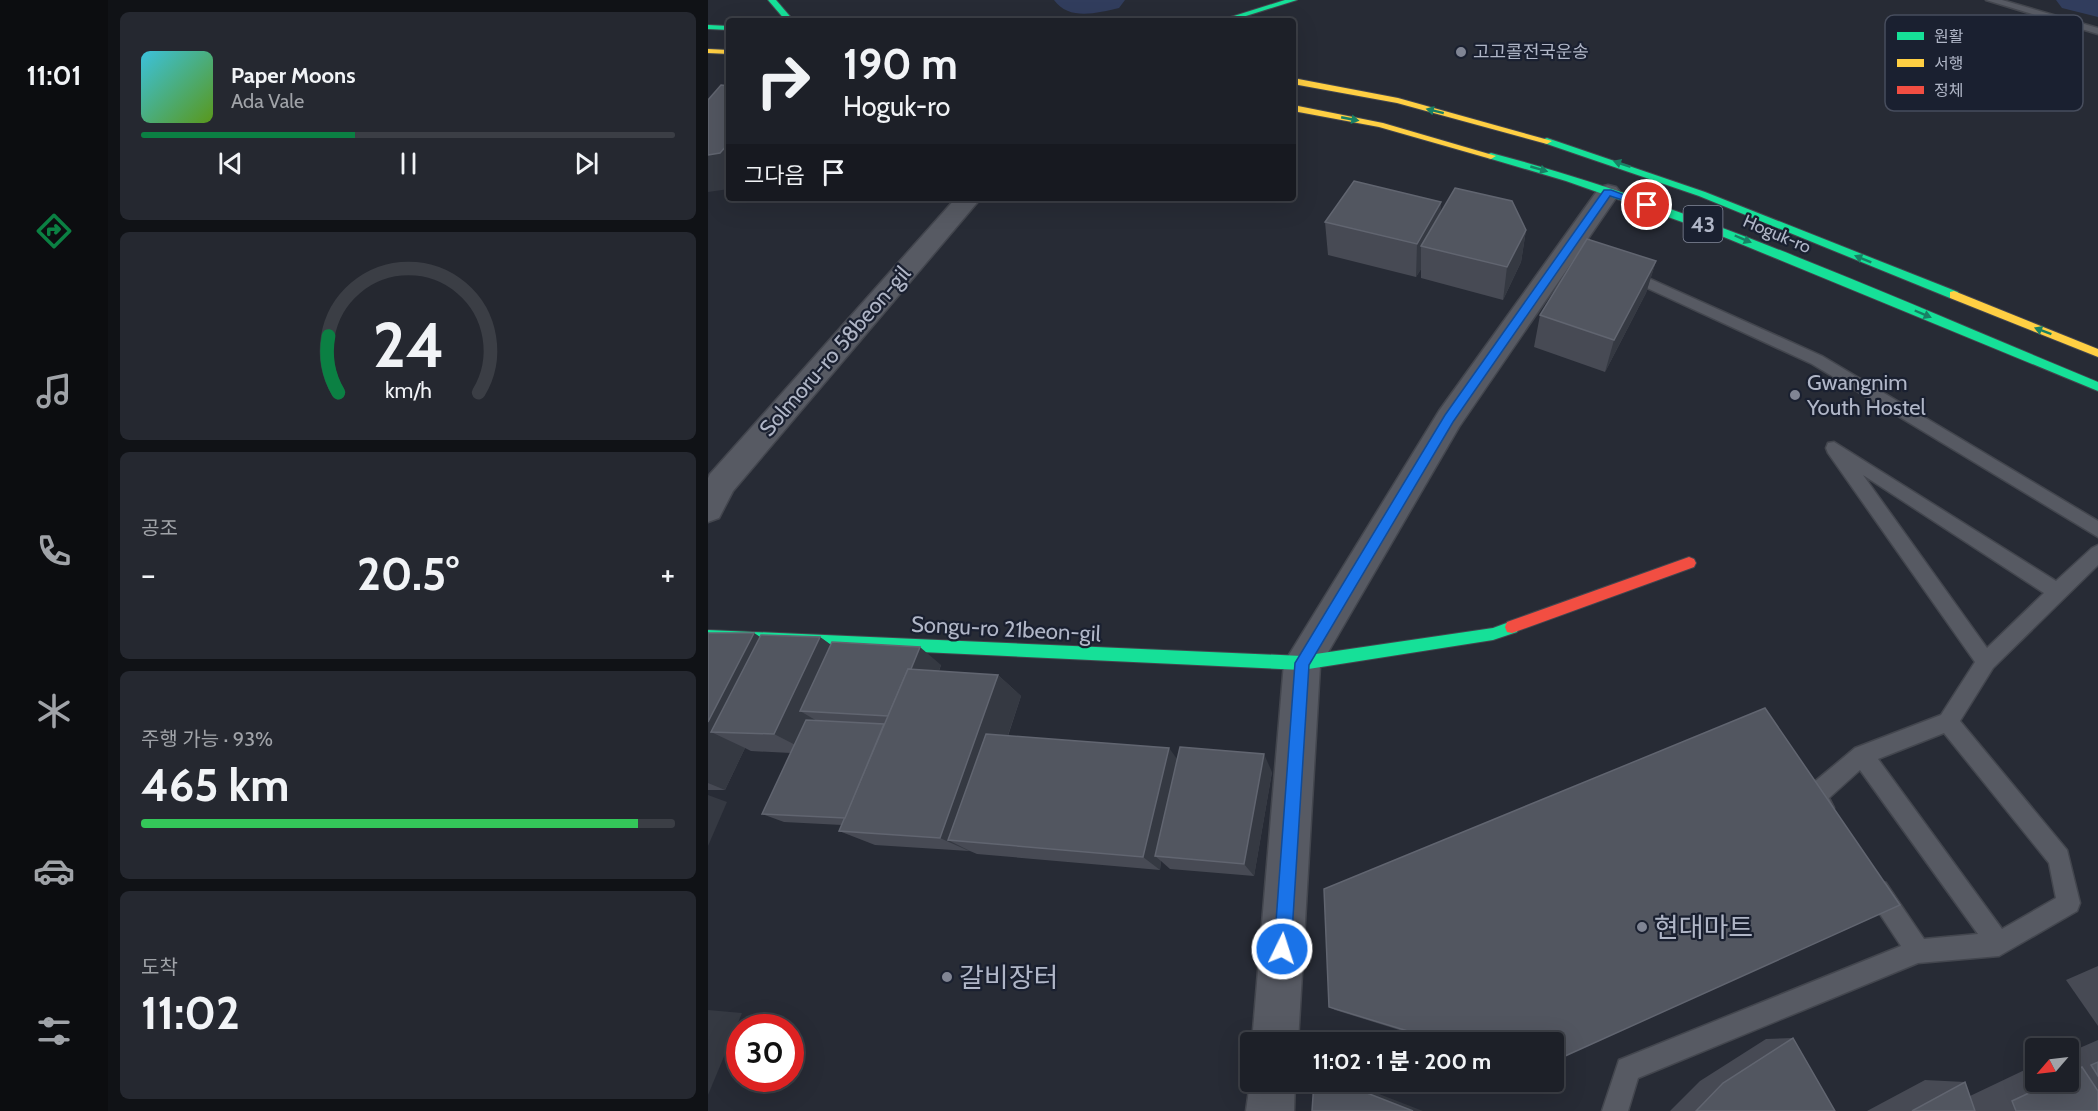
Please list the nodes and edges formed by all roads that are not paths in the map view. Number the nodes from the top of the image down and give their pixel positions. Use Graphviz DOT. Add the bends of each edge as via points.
graph roads {
  1 [pos="772,0"];
  2 [pos="1293,0"];
  3 [pos="1991,0"];
  4 [pos="1257,9"];
  5 [pos="2043,15"];
  6 [pos="787,18"];
  7 [pos="1213,18"];
  8 [pos="1231,18"];
  9 [pos="708,27"];
  10 [pos="2083,27"];
  11 [pos="726,28"];
  12 [pos="2098,31"];
  13 [pos="708,51"];
  14 [pos="726,52"];
  15 [pos="1296,82"];
  16 [pos="1296,109"];
  17 [pos="1608,192"];
  18 [pos="966,201"];
  19 [pos="1612,267"];
  20 [pos="2098,353"];
  21 [pos="2098,387"];
  22 [pos="708,509"];
  23 [pos="2098,530"];
  24 [pos="2098,553"];
  25 [pos="1689,563"];
  26 [pos="2059,593"];
  27 [pos="708,636"];
  28 [pos="1986,662"];
  29 [pos="1302,663"];
  30 [pos="1948,722"];
  31 [pos="1862,755"];
  32 [pos="1834,825"];
  33 [pos="1866,873"];
  34 [pos="1999,944"];
  35 [pos="1918,951"];
  36 [pos="1276,1032"];
  37 [pos="1271,1092"];
  38 [pos="1270,1111"];
  39 [pos="1615,1111"];
  1 -- 6 [label="main road"];
  2 -- 4 [label="main road"];
  3 -- 5 [label="lane"];
  4 -- 7 [label="main road"];
  4 -- 8 [label="main road"];
  9 -- 11 [label="main road"];
  10 -- 12 [label="lane"];
  13 -- 14 [label="main road"];
  20 -- 15 [label="main road, Hoguk-ro / 43, one-way" via="1697,191 1615,162 1449,114"];
  16 -- 17 [label="main road, Hoguk-ro / 43, one-way" via="1380,125"];
  17 -- 21 [label="main road, Hoguk-ro / 43, one-way" via="1725,232"];
  17 -- 29 [label="street" via="1574,250 1449,419"];
  18 -- 22 [label="street, Solmoru-ro 58beon-gil" via="721,483"];
  19 -- 23 [label="lane" via="1817,360"];
  24 -- 26 [label="lane"];
  25 -- 29 [label="main road, Songu-ro 21beon-gil" via="1493,634"];
  26 -- 28 [label="lane"];
  26 -- 28 [label="lane" via="1834,448"];
  27 -- 29 [label="main road, Songu-ro 21beon-gil"];
  28 -- 30 [label="lane"];
  29 -- 36 [label="street"];
  30 -- 31 [label="lane"];
  30 -- 34 [label="lane" via="2059,858 2069,903"];
  31 -- 32 [label="lane" via="1815,796"];
  31 -- 34 [label="lane"];
  33 -- 35 [label="lane"];
  34 -- 35 [label="lane"];
  35 -- 39 [label="lane" via="1628,1069"];
  37 -- 38 [label="street"];
}
